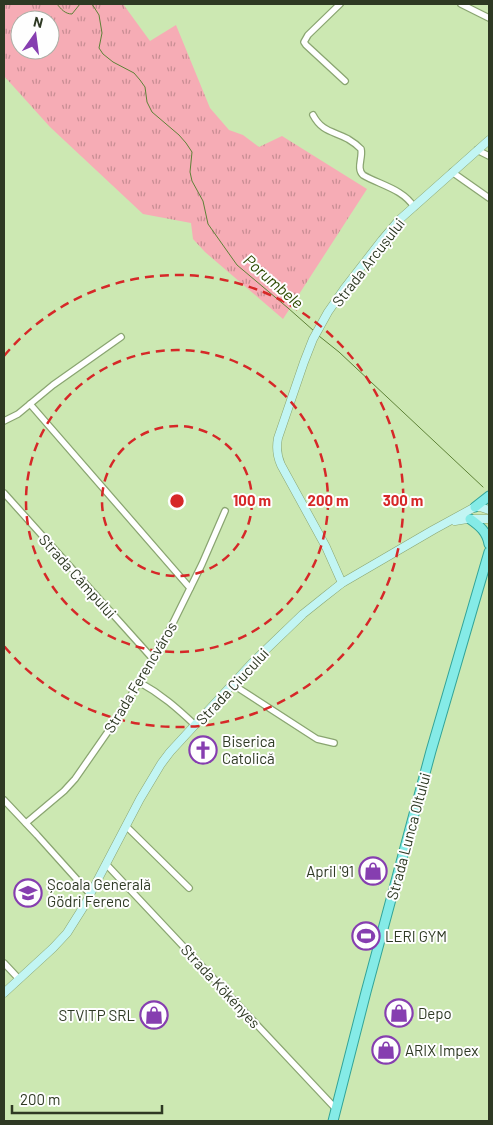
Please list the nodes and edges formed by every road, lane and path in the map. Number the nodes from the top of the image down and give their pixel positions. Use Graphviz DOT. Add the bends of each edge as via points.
graph roads {
  1 [pos="340,4"];
  2 [pos="461,4"];
  3 [pos="489,18"];
  4 [pos="345,82"];
  5 [pos="313,115"];
  6 [pos="489,140"];
  7 [pos="477,150"];
  8 [pos="489,156"];
  9 [pos="452,172"];
  10 [pos="489,198"];
  11 [pos="414,207"];
  12 [pos="121,337"];
  13 [pos="30,404"];
  14 [pos="4,421"];
  15 [pos="4,492"];
  16 [pos="489,496"];
  17 [pos="475,507"];
  18 [pos="225,510"];
  19 [pos="489,510"];
  20 [pos="470,519"];
  21 [pos="489,519"];
  22 [pos="441,526"];
  23 [pos="489,544"];
  24 [pos="489,552"];
  25 [pos="342,583"];
  26 [pos="190,588"];
  27 [pos="153,659"];
  28 [pos="139,682"];
  29 [pos="232,684"];
  30 [pos="195,725"];
  31 [pos="334,743"];
  32 [pos="4,800"];
  33 [pos="26,823"];
  34 [pos="126,826"];
  35 [pos="106,864"];
  36 [pos="189,888"];
  37 [pos="90,894"];
  38 [pos="4,963"];
  39 [pos="19,979"];
  40 [pos="4,993"];
  41 [pos="336,1108"];
  42 [pos="333,1121"];
  1 -- 4 [label="street" via="304,42"];
  2 -- 3 [label="street"];
  5 -- 11 [label="street" via="321,127 361,149 360,172 363,175 403,195"];
  6 -- 7 [label="main road, Strada Arcușului"];
  7 -- 8 [label="street"];
  7 -- 9 [label="main road, Strada Arcușului"];
  9 -- 10 [label="street"];
  9 -- 11 [label="main road, Strada Arcușului"];
  11 -- 25 [label="main road, Strada Arcușului" via="382,240 344,289 318,330 278,438 276,451 281,465"];
  12 -- 13 [label="street"];
  13 -- 14 [label="street"];
  13 -- 26 [label="street"];
  15 -- 27 [label="street, Strada Câmpului"];
  16 -- 17 [label="main road"];
  17 -- 19 [label="main road"];
  17 -- 22 [label="main road"];
  18 -- 26 [label="street, Strada Ferencváros"];
  20 -- 21 [label="main road"];
  20 -- 22 [label="main road"];
  20 -- 23 [label="main road" via="486,534"];
  22 -- 25 [label="main road, Strada Ciucului"];
  24 -- 41 [label="main road, Strada Lunca Oltului" via="429,759"];
  25 -- 29 [label="main road, Strada Ciucului" via="304,614"];
  26 -- 27 [label="street, Strada Ferencváros"];
  27 -- 28 [label="street, Strada Ferencváros"];
  28 -- 30 [label="street" via="161,695"];
  28 -- 33 [label="street, Strada Ferencváros" via="75,780"];
  29 -- 30 [label="main road, Strada Ciucului"];
  29 -- 31 [label="street" via="317,738"];
  30 -- 34 [label="main road, Strada Ciucului" via="161,764"];
  32 -- 33 [label="street"];
  33 -- 37 [label="street"];
  34 -- 35 [label="main road, Strada Ciucului"];
  34 -- 36 [label="street"];
  35 -- 37 [label="main road, Strada Ciucului"];
  35 -- 41 [label="street, Strada Kökényes"];
  37 -- 39 [label="main road, Strada Ciucului" via="64,937"];
  38 -- 39 [label="street"];
  39 -- 40 [label="main road, Strada Ciucului"];
  41 -- 42 [label="main road, Strada Lunca Oltului"];
}
